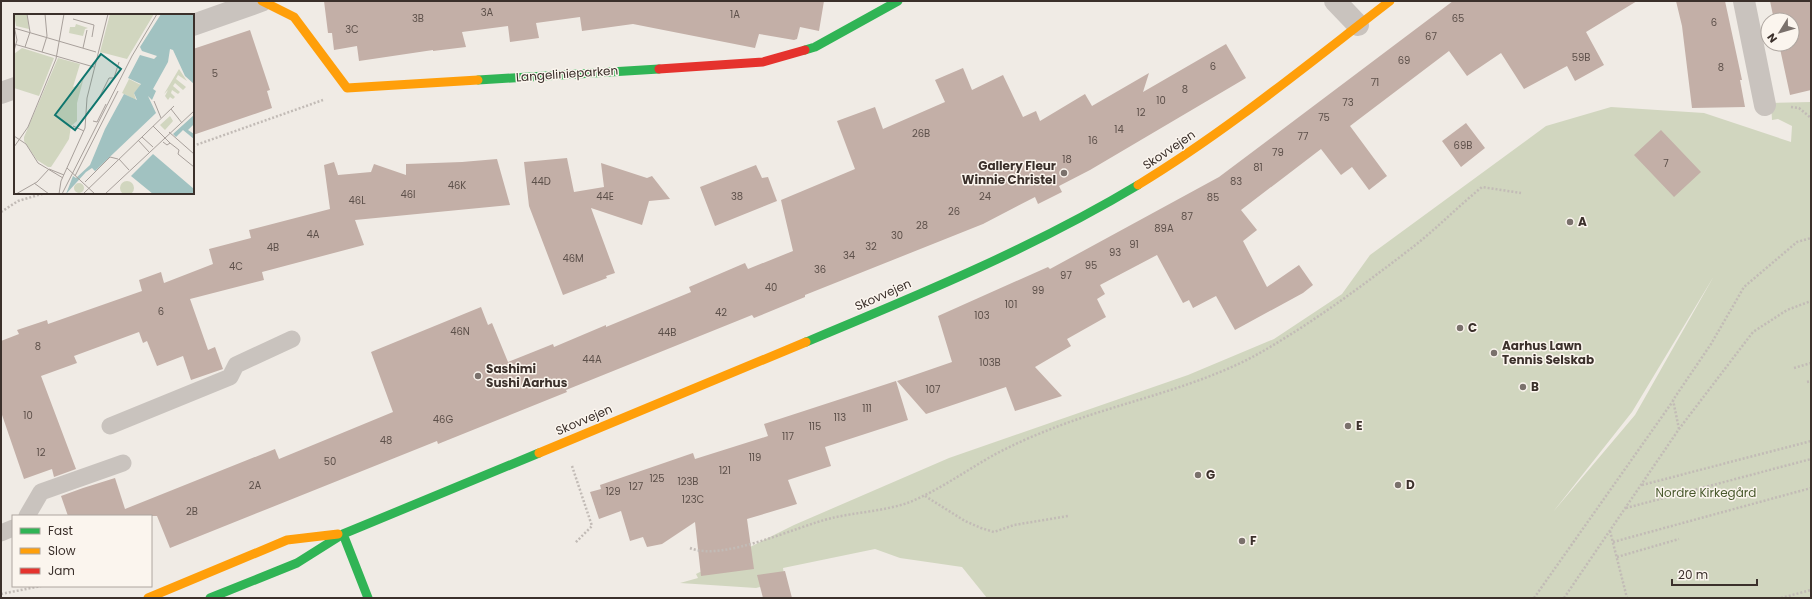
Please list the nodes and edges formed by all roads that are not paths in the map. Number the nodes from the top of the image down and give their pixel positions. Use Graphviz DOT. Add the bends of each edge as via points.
graph roads {
  1 [pos="262,1"];
  2 [pos="898,1"];
  3 [pos="1335,1"];
  4 [pos="1390,1"];
  5 [pos="1744,1"];
  6 [pos="194,25"];
  7 [pos="1358,25"];
  8 [pos="14,88"];
  9 [pos="1,94"];
  10 [pos="1765,105"];
  11 [pos="292,339"];
  12 [pos="110,426"];
  13 [pos="123,463"];
  14 [pos="28,515"];
  15 [pos="12,528"];
  16 [pos="1,533"];
  17 [pos="343,534"];
  18 [pos="148,598"];
  19 [pos="210,598"];
  20 [pos="368,598"];
  1 -- 2 [label="street, Langelinieparken" via="294,17 347,88 763,62 815,47"];
  1 -- 6 [label="street"];
  3 -- 7 [label="street"];
  4 -- 7 [label="street, Skovvejen"];
  5 -- 10 [label="street"];
  7 -- 17 [label="street, Skovvejen" via="1258,103 1168,167 1100,208 1037,241 868,316"];
  8 -- 9 [label="street"];
  11 -- 12 [label="lane" via="236,365 230,377"];
  13 -- 14 [label="lane" via="40,492"];
  15 -- 16 [label="lane"];
  17 -- 18 [label="street" via="287,540"];
  17 -- 19 [label="street" via="297,563"];
  17 -- 20 [label="street"];
}
